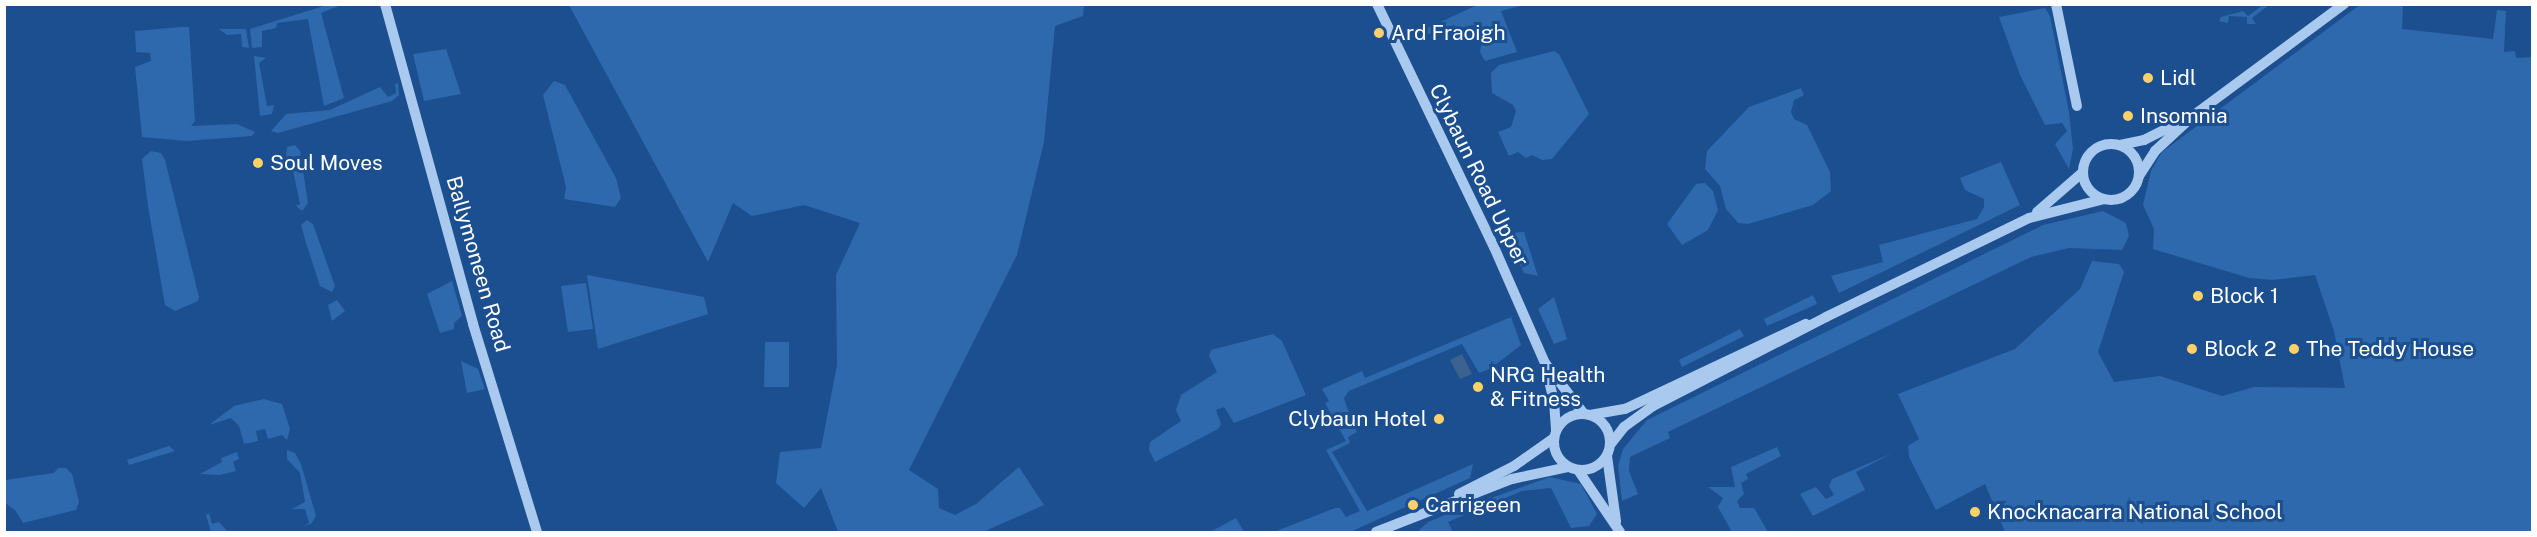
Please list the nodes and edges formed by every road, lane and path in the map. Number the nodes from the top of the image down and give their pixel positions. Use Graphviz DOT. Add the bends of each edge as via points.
graph roads {
  1 [pos="385,4"];
  2 [pos="1377,4"];
  3 [pos="2056,4"];
  4 [pos="2344,4"];
  5 [pos="2077,106"];
  6 [pos="2194,116"];
  7 [pos="2120,145"];
  8 [pos="2083,172"];
  9 [pos="2139,176"];
  10 [pos="2104,199"];
  11 [pos="2029,218"];
  12 [pos="1826,317"];
  13 [pos="1545,363"];
  14 [pos="1587,414"];
  15 [pos="1555,435"];
  16 [pos="1610,445"];
  17 [pos="1606,456"];
  18 [pos="1573,468"];
  19 [pos="1442,504"];
  20 [pos="1618,529"];
  21 [pos="537,532"];
  22 [pos="1376,532"];
  1 -- 21 [label="street, Ballymoneen Road" via="475,331"];
  2 -- 13 [label="street, Clybaun Road Upper"];
  3 -- 5 [label="street"];
  4 -- 6 [label="street"];
  6 -- 7 [label="street" via="2144,140"];
  6 -- 9 [label="street" via="2155,151"];
  7 -- 8 [label="street" via="2095,149 2086,159"];
  7 -- 9 [label="street" via="2137,160"];
  8 -- 10 [label="street" via="2089,189"];
  8 -- 11 [label="street"];
  9 -- 10 [label="street" via="2129,194"];
  10 -- 11 [label="street"];
  11 -- 12 [label="street"];
  12 -- 14 [label="street" via="1792,328 1625,410"];
  12 -- 16 [label="street" via="1653,406 1624,427"];
  13 -- 14 [label="street, Clybaun Road Upper"];
  13 -- 15 [label="street, Clybaun Road Upper" via="1554,401"];
  14 -- 15 [label="street" via="1568,418"];
  14 -- 16 [label="street" via="1606,427"];
  15 -- 18 [label="street" via="1557,456"];
  15 -- 19 [label="street" via="1514,466"];
  16 -- 17 [label="street"];
  17 -- 18 [label="street" via="1594,468"];
  17 -- 20 [label="street"];
  18 -- 19 [label="street" via="1539,471"];
  18 -- 20 [label="street"];
  19 -- 22 [label="street"];
}
